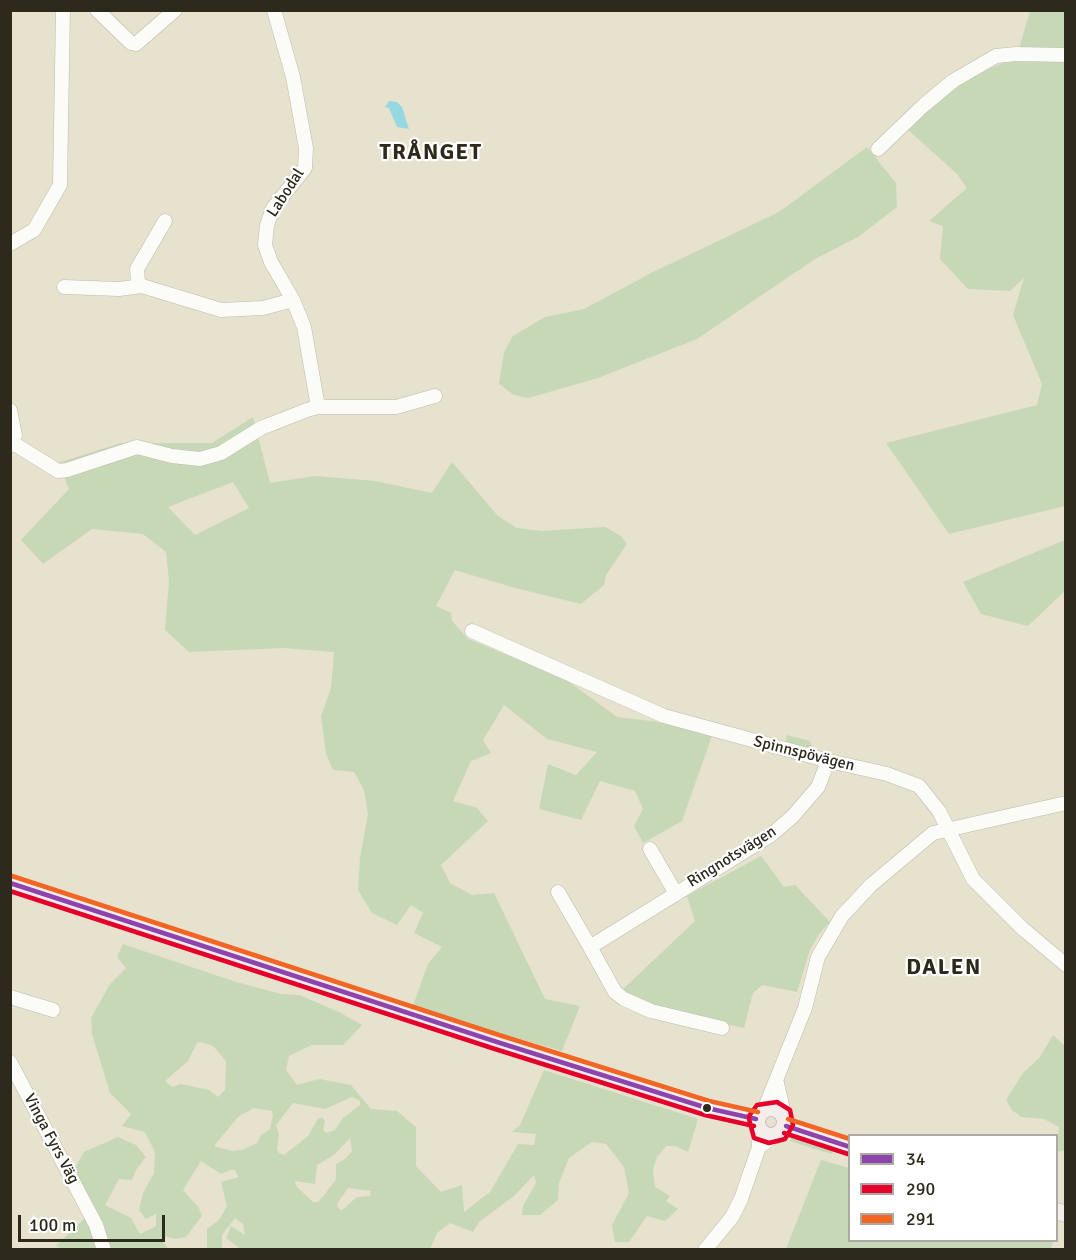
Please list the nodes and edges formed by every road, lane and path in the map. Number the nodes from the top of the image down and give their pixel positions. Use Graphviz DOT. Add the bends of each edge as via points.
graph roads {
  1 [pos="63,10"];
  2 [pos="97,10"];
  3 [pos="175,10"];
  4 [pos="274,10"];
  5 [pos="1065,55"];
  6 [pos="878,149"];
  7 [pos="165,221"];
  8 [pos="10,244"];
  9 [pos="142,286"];
  10 [pos="64,287"];
  11 [pos="293,300"];
  12 [pos="435,396"];
  13 [pos="318,407"];
  14 [pos="10,410"];
  15 [pos="12,444"];
  16 [pos="472,631"];
  17 [pos="828,761"];
  18 [pos="1065,802"];
  19 [pos="949,829"];
  20 [pos="650,849"];
  21 [pos="10,883"];
  22 [pos="558,892"];
  23 [pos="675,892"];
  24 [pos="590,947"];
  25 [pos="1065,965"];
  26 [pos="10,997"];
  27 [pos="53,1010"];
  28 [pos="722,1028"];
  29 [pos="10,1062"];
  30 [pos="777,1083"];
  31 [pos="770,1123"];
  32 [pos="848,1147"];
  33 [pos="104,1250"];
  34 [pos="705,1250"];
  1 -- 8 [label="street" via="60,185 34,230"];
  2 -- 3 [label="street" via="136,44"];
  4 -- 11 [label="street, Labodal" via="293,77 306,148 305,168 270,215 265,245"];
  5 -- 6 [label="street" via="996,56 953,81"];
  7 -- 9 [label="street" via="136,269"];
  9 -- 10 [label="street"];
  9 -- 11 [label="street" via="221,310 263,308"];
  11 -- 13 [label="street, Labodal" via="304,327"];
  12 -- 13 [label="street" via="386,408"];
  13 -- 15 [label="street" via="281,418 221,453 200,459 136,447 58,471"];
  14 -- 15 [label="street" via="15,430"];
  16 -- 17 [label="street, Spinnspövägen" via="664,716"];
  17 -- 19 [label="street, Spinnspövägen" via="887,774 919,786"];
  17 -- 23 [label="street, Ringnotsvägen" via="818,787 771,835"];
  18 -- 19 [label="street"];
  19 -- 25 [label="street, Spinnspövägen" via="966,868 986,895"];
  19 -- 30 [label="street" via="933,833 892,864 842,916 818,957 807,1001"];
  20 -- 23 [label="street, Ringnotsvägen"];
  21 -- 31 [label="main road" via="497,1042 707,1108"];
  22 -- 24 [label="street"];
  23 -- 24 [label="street, Ringnotsvägen"];
  24 -- 28 [label="street" via="615,992 624,999 651,1011"];
  26 -- 27 [label="street"];
  29 -- 33 [label="street, Vinga Fyrs Väg" via="96,1226"];
  30 -- 31 [label="street"];
  30 -- 31 [label="street"];
  31 -- 32 [label="main road"];
  31 -- 34 [label="street" via="732,1217"];
}
